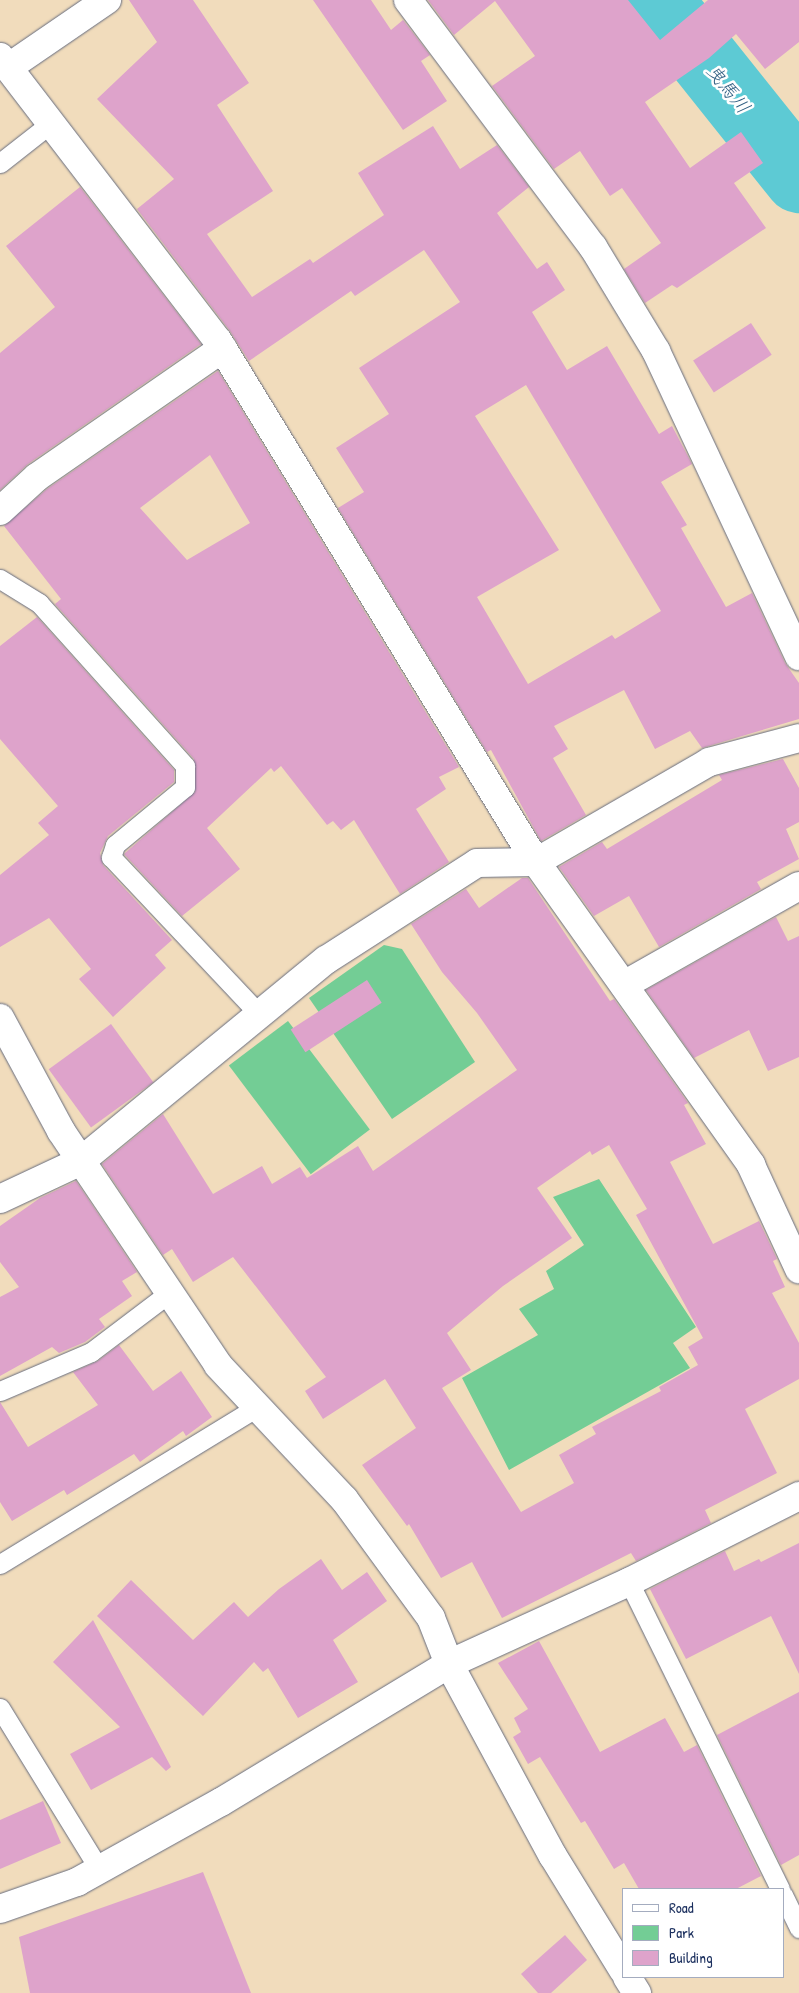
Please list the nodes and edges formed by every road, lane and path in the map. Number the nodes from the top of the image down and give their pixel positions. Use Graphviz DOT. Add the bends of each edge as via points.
graph roads {
  1 [pos="106,0"];
  2 [pos="408,0"];
  3 [pos="4,62"];
  4 [pos="51,123"];
  5 [pos="0,163"];
  6 [pos="223,348"];
  7 [pos="0,511"];
  8 [pos="0,579"];
  9 [pos="799,656"];
  10 [pos="799,738"];
  11 [pos="536,862"];
  12 [pos="799,886"];
  13 [pos="624,985"];
  14 [pos="260,1015"];
  15 [pos="0,1018"];
  16 [pos="81,1161"];
  17 [pos="0,1199"];
  18 [pos="799,1269"];
  19 [pos="169,1293"];
  20 [pos="0,1391"];
  21 [pos="257,1407"];
  22 [pos="799,1496"];
  23 [pos="0,1564"];
  24 [pos="629,1582"];
  25 [pos="449,1664"];
  26 [pos="0,1708"];
  27 [pos="99,1869"];
  28 [pos="780,1888"];
  29 [pos="784,1897"];
  30 [pos="0,1909"];
  31 [pos="799,1928"];
  32 [pos="622,1968"];
  33 [pos="628,1978"];
  34 [pos="637,1993"];
  1 -- 3 [label="street"];
  2 -- 9 [label="street" via="593,248 656,351"];
  3 -- 4 [label="street"];
  4 -- 5 [label="lane"];
  4 -- 6 [label="street"];
  6 -- 7 [label="street" via="37,477"];
  6 -- 11 [label="street"];
  8 -- 14 [label="lane" via="39,603 185,766 185,787 115,845 111,857"];
  10 -- 11 [label="street" via="709,762"];
  11 -- 13 [label="street"];
  11 -- 14 [label="street" via="477,863 326,960"];
  12 -- 13 [label="street"];
  13 -- 18 [label="street" via="751,1165"];
  14 -- 16 [label="street"];
  15 -- 16 [label="street"];
  16 -- 17 [label="street"];
  16 -- 19 [label="street"];
  19 -- 20 [label="lane" via="91,1352"];
  19 -- 21 [label="street" via="218,1365"];
  21 -- 23 [label="lane"];
  21 -- 25 [label="street" via="344,1499 431,1618"];
  22 -- 24 [label="street"];
  24 -- 25 [label="street"];
  24 -- 28 [label="lane"];
  25 -- 27 [label="street" via="221,1802"];
  25 -- 32 [label="street" via="553,1856"];
  26 -- 27 [label="lane"];
  27 -- 30 [label="street" via="77,1882"];
  29 -- 31 [label="lane"];
  33 -- 34 [label="street"];
}
